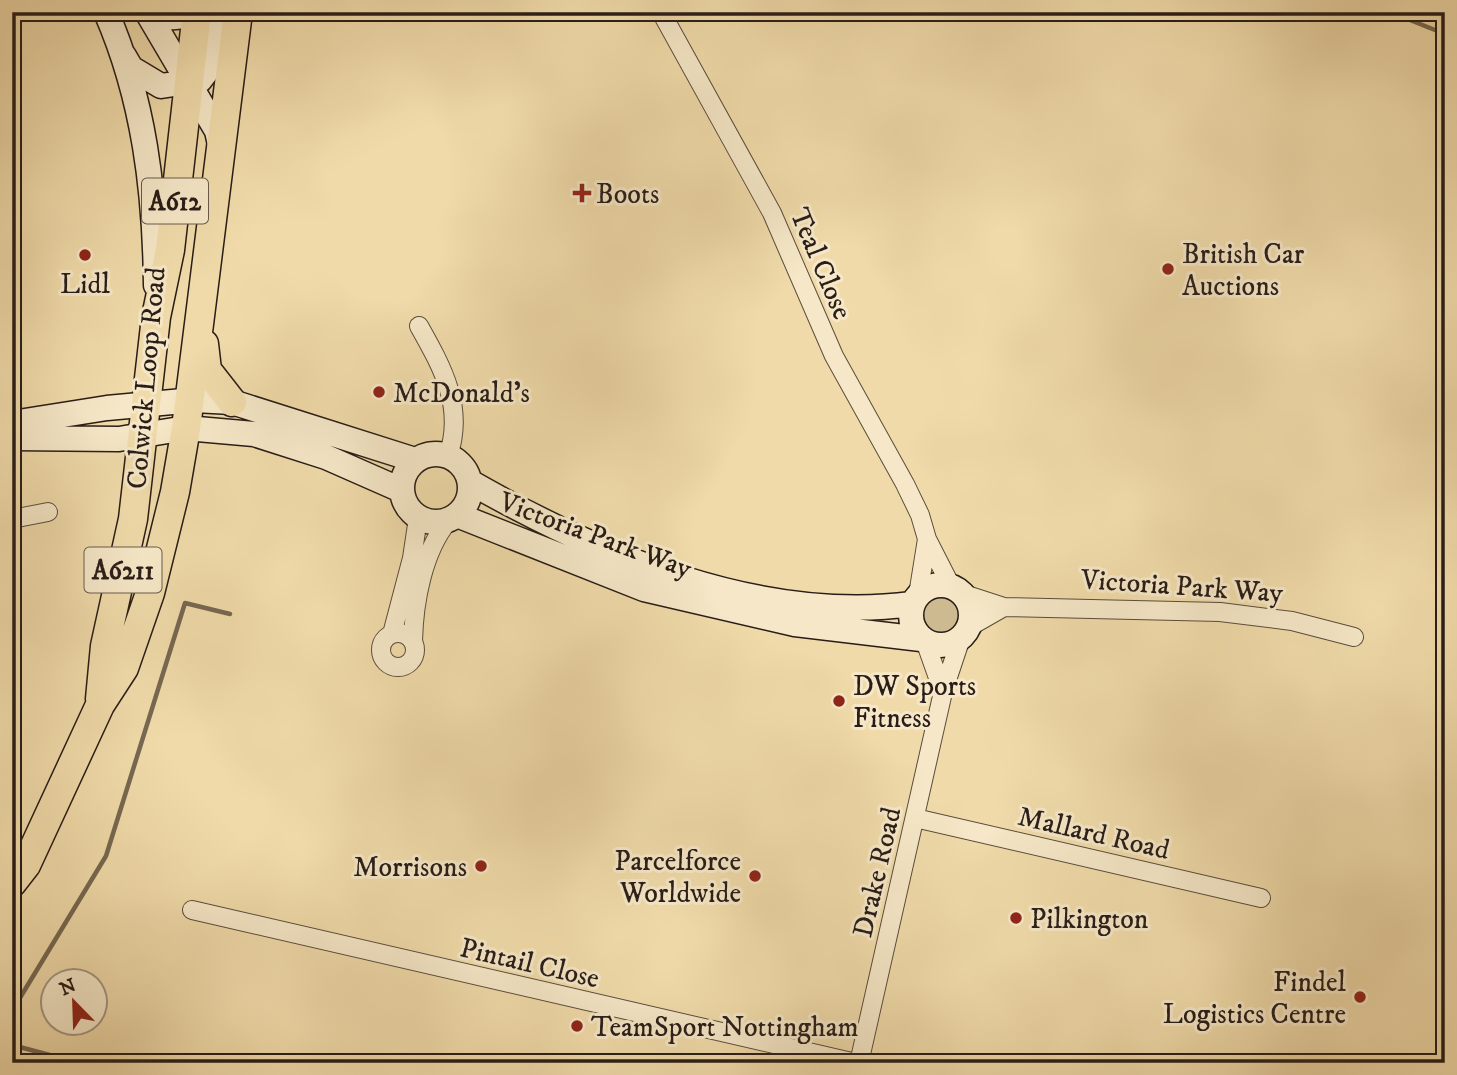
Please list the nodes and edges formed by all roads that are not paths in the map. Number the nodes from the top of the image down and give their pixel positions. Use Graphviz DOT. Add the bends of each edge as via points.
graph roads {
  1 [pos="106,12"];
  2 [pos="147,12"];
  3 [pos="158,12"];
  4 [pos="194,12"];
  5 [pos="219,12"];
  6 [pos="237,12"];
  7 [pos="661,12"];
  8 [pos="120,50"];
  9 [pos="188,84"];
  10 [pos="221,149"];
  11 [pos="209,243"];
  12 [pos="156,317"];
  13 [pos="201,317"];
  14 [pos="419,326"];
  15 [pos="232,402"];
  16 [pos="158,420"];
  17 [pos="12,423"];
  18 [pos="12,438"];
  19 [pos="448,456"];
  20 [pos="415,460"];
  21 [pos="470,482"];
  22 [pos="401,490"];
  23 [pos="48,512"];
  24 [pos="418,518"];
  25 [pos="452,518"];
  26 [pos="12,519"];
  27 [pos="927,539"];
  28 [pos="958,590"];
  29 [pos="915,599"];
  30 [pos="1004,607"];
  31 [pos="965,633"];
  32 [pos="392,634"];
  33 [pos="1354,638"];
  34 [pos="923,640"];
  35 [pos="413,641"];
  36 [pos="943,692"];
  37 [pos="100,705"];
  38 [pos="915,818"];
  39 [pos="12,883"];
  40 [pos="1261,898"];
  41 [pos="192,910"];
  42 [pos="857,1063"];
  1 -- 8 [label="street, Colwick Loop Road"];
  2 -- 9 [label="street"];
  3 -- 4 [label="street" via="176,18"];
  4 -- 9 [label="main road, A612"];
  5 -- 9 [label="street" via="210,67 200,80"];
  6 -- 10 [label="main road, A612"];
  7 -- 27 [label="street, Teal Close" via="772,213 834,356 905,484"];
  8 -- 9 [label="street" via="131,68 149,81 161,86"];
  8 -- 12 [label="street, Colwick Loop Road" via="141,120 151,177"];
  9 -- 10 [label="street" via="217,131"];
  9 -- 12 [label="main road, A612" via="170,250"];
  10 -- 11 [label="main road, A612"];
  11 -- 13 [label="main road, A612"];
  11 -- 16 [label="main road" via="187,290"];
  12 -- 16 [label="main road, Colwick Loop Road / A6211"];
  13 -- 15 [label="main road" via="207,370"];
  13 -- 16 [label="main road, A612"];
  14 -- 19 [label="street" via="439,362 454,406"];
  15 -- 16 [label="street"];
  15 -- 20 [label="street"];
  16 -- 17 [label="street" via="75,425 44,418"];
  16 -- 18 [label="street"];
  16 -- 22 [label="street" via="254,433 326,457"];
  16 -- 37 [label="main road, Colwick Loop Road / A6211" via="105,646"];
  16 -- 37 [label="main road, Colwick Loop Road / A612" via="180,460 150,593 124,668"];
  19 -- 20 [label="street" via="433,453"];
  19 -- 21 [label="street, Victoria Park Way" via="461,464"];
  20 -- 22 [label="street" via="404,473"];
  21 -- 25 [label="street, Victoria Park Way" via="465,506"];
  21 -- 29 [label="street, Victoria Park Way" via="560,532 682,577 761,597 841,607 868,608"];
  22 -- 24 [label="street" via="404,502"];
  23 -- 26 [label="street"];
  24 -- 25 [label="street, Victoria Park Way" via="433,523"];
  24 -- 32 [label="street"];
  25 -- 34 [label="street, Victoria Park Way" via="644,589 795,624"];
  25 -- 35 [label="street" via="434,538 416,601"];
  27 -- 28 [label="street, Teal Close"];
  27 -- 29 [label="street, Teal Close"];
  28 -- 29 [label="street" via="936,585"];
  28 -- 30 [label="street"];
  28 -- 31 [label="street" via="970,605"];
  29 -- 34 [label="street" via="910,615"];
  30 -- 31 [label="street"];
  30 -- 33 [label="street, Victoria Park Way" via="1220,612 1292,621"];
  31 -- 34 [label="street" via="946,645"];
  31 -- 36 [label="street, Drake Road"];
  32 -- 35 [label="street" via="404,634"];
  32 -- 35 [label="street" via="383,642 382,655 394,666 412,659"];
  34 -- 36 [label="street"];
  36 -- 38 [label="street, Drake Road"];
  37 -- 39 [label="main road, Colwick Loop Road / A612" via="26,864"];
  38 -- 40 [label="street, Mallard Road"];
  38 -- 42 [label="street, Drake Road"];
  41 -- 42 [label="street, Pintail Close"];
}
